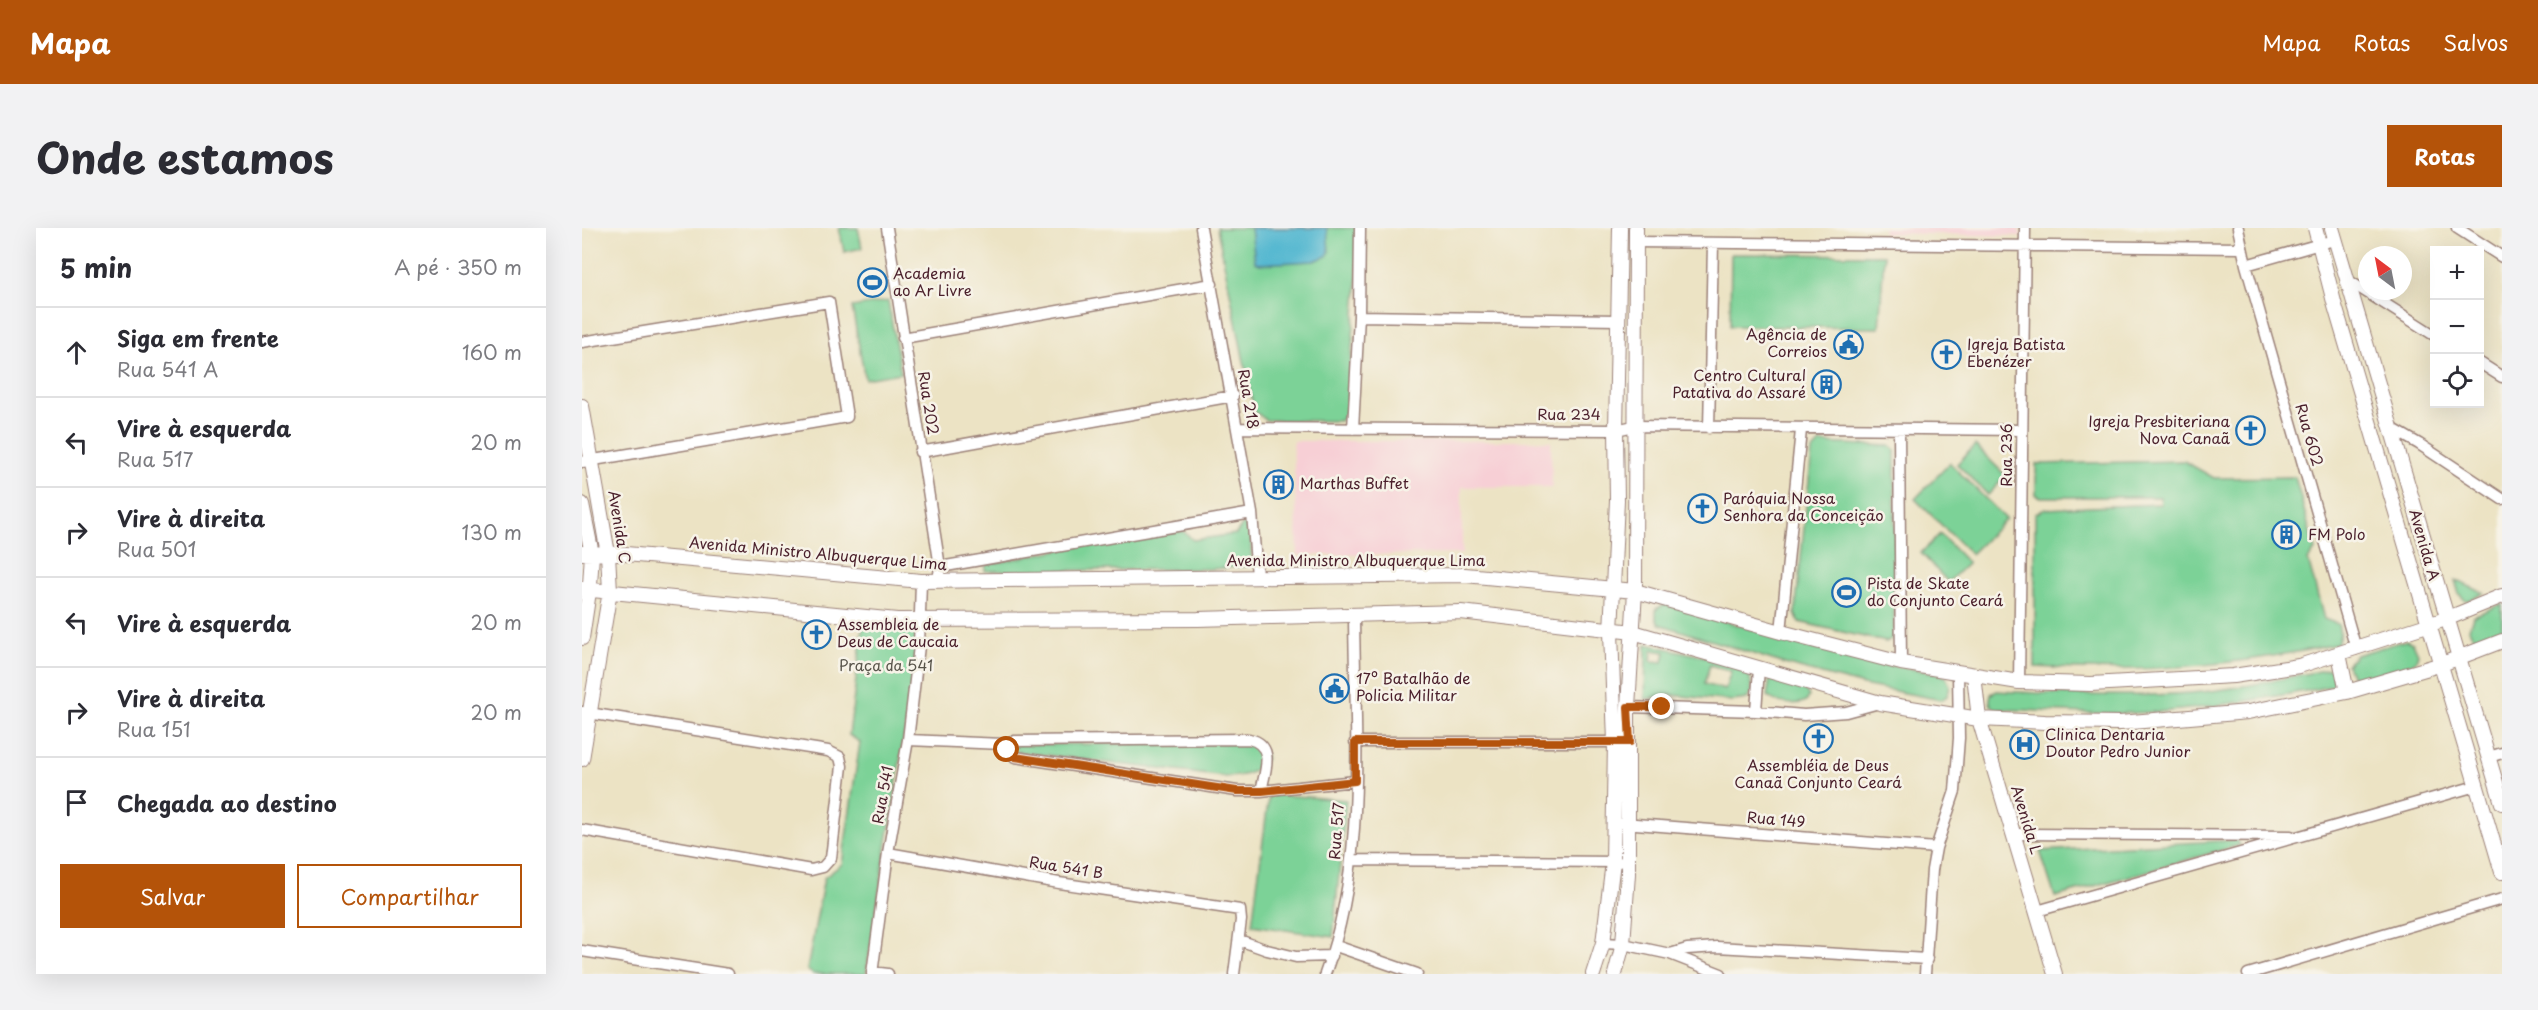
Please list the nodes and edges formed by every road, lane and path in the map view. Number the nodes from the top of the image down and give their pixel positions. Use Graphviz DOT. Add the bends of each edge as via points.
graph roads {
  1 [pos="887,228"];
  2 [pos="1201,228"];
  3 [pos="1360,228"];
  4 [pos="1620,228"];
  5 [pos="1636,228"];
  6 [pos="2025,228"];
  7 [pos="2238,228"];
  8 [pos="2315,228"];
  9 [pos="2457,228"];
  10 [pos="2333,234"];
  11 [pos="1635,242"];
  12 [pos="1713,244"];
  13 [pos="2319,245"];
  14 [pos="2024,247"];
  15 [pos="2241,248"];
  16 [pos="2502,257"];
  17 [pos="2246,265"];
  18 [pos="1619,270"];
  19 [pos="1635,270"];
  20 [pos="2349,281"];
  21 [pos="1212,284"];
  22 [pos="1359,316"];
  23 [pos="1618,320"];
  24 [pos="2430,332"];
  25 [pos="903,338"];
  26 [pos="582,342"];
  27 [pos="2484,366"];
  28 [pos="2502,377"];
  29 [pos="1233,396"];
  30 [pos="582,406"];
  31 [pos="1634,426"];
  32 [pos="1239,428"];
  33 [pos="1709,428"];
  34 [pos="1353,429"];
  35 [pos="2392,429"];
  36 [pos="1616,430"];
  37 [pos="1801,430"];
  38 [pos="1899,430"];
  39 [pos="2022,430"];
  40 [pos="920,452"];
  41 [pos="587,461"];
  42 [pos="2502,499"];
  43 [pos="1617,500"];
  44 [pos="1634,500"];
  45 [pos="582,504"];
  46 [pos="1252,513"];
  47 [pos="2416,515"];
  48 [pos="2399,519"];
  49 [pos="587,554"];
  50 [pos="608,554"];
  51 [pos="939,574"];
  52 [pos="1257,576"];
  53 [pos="921,581"];
  54 [pos="586,590"];
  55 [pos="1613,590"];
  56 [pos="610,591"];
  57 [pos="1635,591"];
  58 [pos="2502,596"];
  59 [pos="1354,616"];
  60 [pos="2446,619"];
  61 [pos="920,621"];
  62 [pos="2430,625"];
  63 [pos="1611,632"];
  64 [pos="1633,632"];
  65 [pos="1781,632"];
  66 [pos="582,638"];
  67 [pos="2502,641"];
  68 [pos="2356,649"];
  69 [pos="2339,654"];
  70 [pos="2458,659"];
  71 [pos="1901,663"];
  72 [pos="2442,664"];
  73 [pos="1759,668"];
  74 [pos="1958,672"];
  75 [pos="1974,675"];
  76 [pos="2019,682"];
  77 [pos="2348,692"];
  78 [pos="1880,702"];
  79 [pos="1628,707"];
  80 [pos="1756,711"];
  81 [pos="585,712"];
  82 [pos="1959,714"];
  83 [pos="1979,719"];
  84 [pos="908,740"];
  85 [pos="1355,742"];
  86 [pos="1615,742"];
  87 [pos="1630,742"];
  88 [pos="1003,744"];
  89 [pos="2495,755"];
  90 [pos="582,759"];
  91 [pos="1355,781"];
  92 [pos="2476,786"];
  93 [pos="1262,791"];
  94 [pos="2502,803"];
  95 [pos="1614,822"];
  96 [pos="1628,823"];
  97 [pos="582,830"];
  98 [pos="2013,834"];
  99 [pos="2306,836"];
  100 [pos="1936,848"];
  101 [pos="888,853"];
  102 [pos="1351,860"];
  103 [pos="1613,862"];
  104 [pos="1628,863"];
  105 [pos="2502,872"];
  106 [pos="2502,899"];
  107 [pos="2037,910"];
  108 [pos="1239,940"];
  109 [pos="1603,943"];
  110 [pos="1623,944"];
  111 [pos="582,951"];
  112 [pos="1334,951"];
  113 [pos="1670,954"];
  114 [pos="1927,959"];
  115 [pos="872,973"];
  116 [pos="728,974"];
  117 [pos="888,974"];
  118 [pos="1234,974"];
  119 [pos="1326,974"];
  120 [pos="1417,974"];
  121 [pos="1593,974"];
  122 [pos="1615,974"];
  123 [pos="1721,974"];
  124 [pos="1925,974"];
  125 [pos="2055,974"];
  126 [pos="2248,974"];
  1 -- 25 [label="street, Rua 202"];
  2 -- 21 [label="street, Rua 218"];
  3 -- 22 [label="street"];
  4 -- 18 [label="street"];
  5 -- 11 [label="street"];
  6 -- 14 [label="street, Rua 236"];
  7 -- 15 [label="street, Rua 602"];
  8 -- 13 [label="street, Avenida A"];
  9 -- 16 [label="street"];
  10 -- 13 [label="street"];
  10 -- 20 [label="street, Avenida A"];
  11 -- 12 [label="street"];
  11 -- 19 [label="street"];
  12 -- 14 [label="street"];
  12 -- 33 [label="street"];
  13 -- 17 [label="street"];
  13 -- 48 [label="street, Avenida A"];
  14 -- 15 [label="street"];
  14 -- 39 [label="street, Rua 236"];
  15 -- 17 [label="street, Rua 602"];
  17 -- 68 [label="street, Rua 602"];
  18 -- 19 [label="street"];
  18 -- 23 [label="street"];
  19 -- 31 [label="street"];
  20 -- 24 [label="street"];
  20 -- 35 [label="street, Avenida A"];
  21 -- 25 [label="street"];
  21 -- 29 [label="street, Rua 218"];
  22 -- 23 [label="street"];
  22 -- 34 [label="street"];
  23 -- 36 [label="street"];
  25 -- 40 [label="street, Rua 202"];
  26 -- 41 [label="street" via="829,302 847,417"];
  27 -- 28 [label="street"];
  29 -- 32 [label="street, Rua 218"];
  29 -- 40 [label="street"];
  30 -- 41 [label="street, Avenida C"];
  31 -- 33 [label="street, Rua 234"];
  31 -- 36 [label="street, Rua 234"];
  31 -- 44 [label="street"];
  32 -- 34 [label="street, Rua 234"];
  32 -- 46 [label="street, Rua 218"];
  33 -- 37 [label="street, Rua 234"];
  34 -- 36 [label="street, Rua 234"];
  35 -- 42 [label="street"];
  35 -- 47 [label="street, Avenida A"];
  36 -- 43 [label="street"];
  37 -- 38 [label="street, Rua 234"];
  37 -- 65 [label="street"];
  38 -- 39 [label="street, Rua 234"];
  38 -- 71 [label="street"];
  39 -- 76 [label="street, Rua 236"];
  40 -- 51 [label="street, Rua 202"];
  41 -- 50 [label="street, Avenida C"];
  43 -- 44 [label="street"];
  43 -- 55 [label="street"];
  44 -- 57 [label="street"];
  45 -- 49 [label="street, Avenida C"];
  46 -- 51 [label="street"];
  46 -- 52 [label="street, Rua 218"];
  47 -- 48 [label="street"];
  47 -- 60 [label="street, Avenida A"];
  48 -- 62 [label="street, Avenida A"];
  49 -- 50 [label="street, Avenida Ministro Albuquerque Lima"];
  49 -- 54 [label="street, Avenida C"];
  50 -- 53 [label="street, Avenida Ministro Albuquerque Lima"];
  50 -- 56 [label="street, Avenida C"];
  51 -- 52 [label="street, Avenida Ministro Albuquerque Lima"];
  51 -- 53 [label="street, Avenida Ministro Albuquerque Lima"];
  52 -- 55 [label="street, Avenida Ministro Albuquerque Lima" via="1465,575"];
  53 -- 61 [label="street, Rua 541"];
  54 -- 56 [label="street"];
  54 -- 66 [label="street, Avenida C"];
  55 -- 57 [label="street, Avenida Ministro Albuquerque Lima"];
  55 -- 63 [label="street"];
  56 -- 61 [label="street" via="754,608"];
  56 -- 81 [label="street, Avenida C"];
  57 -- 64 [label="street"];
  57 -- 65 [label="street, Avenida Ministro Albuquerque Lima"];
  58 -- 60 [label="street, Avenida Ministro Albuquerque Lima"];
  59 -- 61 [label="street"];
  59 -- 63 [label="street" via="1461,612"];
  59 -- 85 [label="street, Rua 517"];
  60 -- 62 [label="street, Avenida Ministro Albuquerque Lima"];
  60 -- 70 [label="street, Avenida A"];
  61 -- 84 [label="street, Rua 541"];
  62 -- 68 [label="street, Avenida Ministro Albuquerque Lima"];
  62 -- 72 [label="street, Avenida A"];
  63 -- 64 [label="street"];
  63 -- 86 [label="street"];
  64 -- 73 [label="street"];
  64 -- 79 [label="street"];
  65 -- 71 [label="street, Avenida Ministro Albuquerque Lima"];
  67 -- 70 [label="street"];
  68 -- 69 [label="street, Avenida Ministro Albuquerque Lima"];
  69 -- 76 [label="street, Avenida Ministro Albuquerque Lima" via="2299,666 2233,676 2091,684"];
  69 -- 77 [label="street"];
  70 -- 72 [label="street"];
  70 -- 89 [label="street, Avenida A"];
  71 -- 74 [label="street, Avenida Ministro Albuquerque Lima"];
  72 -- 77 [label="street"];
  72 -- 92 [label="street, Avenida A"];
  73 -- 78 [label="street"];
  73 -- 80 [label="street"];
  74 -- 75 [label="street, Avenida Ministro Albuquerque Lima"];
  74 -- 82 [label="street"];
  75 -- 76 [label="street, Avenida Ministro Albuquerque Lima"];
  75 -- 83 [label="street, Avenida L"];
  77 -- 83 [label="street" via="2197,718 2120,723"];
  78 -- 80 [label="street" via="1846,712 1804,715"];
  78 -- 82 [label="street"];
  79 -- 80 [label="street"];
  79 -- 87 [label="street"];
  81 -- 90 [label="street, Avenida C"];
  81 -- 97 [label="street" via="828,751 840,756 842,766 831,858 823,867 811,870"];
  82 -- 83 [label="street"];
  82 -- 100 [label="street" via="1955,791"];
  83 -- 98 [label="street, Avenida L"];
  84 -- 88 [label="street"];
  84 -- 101 [label="street, Rua 541"];
  85 -- 86 [label="street"];
  85 -- 91 [label="street, Rua 517"];
  86 -- 87 [label="street"];
  86 -- 95 [label="street"];
  87 -- 96 [label="street"];
  88 -- 93 [label="street" via="1015,757 1237,791"];
  88 -- 93 [label="street" via="1249,739 1263,744 1268,754"];
  89 -- 94 [label="street, Avenida A"];
  91 -- 93 [label="street"];
  91 -- 102 [label="street, Rua 517"];
  92 -- 99 [label="street"];
  92 -- 105 [label="street, Avenida A"];
  95 -- 96 [label="street, Rua 149"];
  95 -- 103 [label="street"];
  96 -- 100 [label="street, Rua 149"];
  96 -- 104 [label="street"];
  98 -- 99 [label="street"];
  98 -- 107 [label="street, Avenida L"];
  99 -- 107 [label="street"];
  100 -- 114 [label="street"];
  101 -- 108 [label="street, Rua 541 B" via="1240,910"];
  101 -- 115 [label="street, Rua 541"];
  102 -- 103 [label="street"];
  102 -- 112 [label="street, Rua 517"];
  103 -- 104 [label="street"];
  103 -- 109 [label="street"];
  104 -- 110 [label="street"];
  106 -- 126 [label="street"];
  107 -- 125 [label="street, Avenida L"];
  108 -- 112 [label="street" via="1296,957"];
  108 -- 118 [label="street"];
  109 -- 110 [label="street"];
  109 -- 121 [label="street"];
  110 -- 113 [label="street"];
  110 -- 122 [label="street"];
  111 -- 116 [label="street"];
  112 -- 119 [label="street, Rua 517"];
  112 -- 120 [label="street"];
  113 -- 114 [label="street" via="1717,947"];
  113 -- 123 [label="street"];
  114 -- 124 [label="street"];
  115 -- 117 [label="street"];
}
